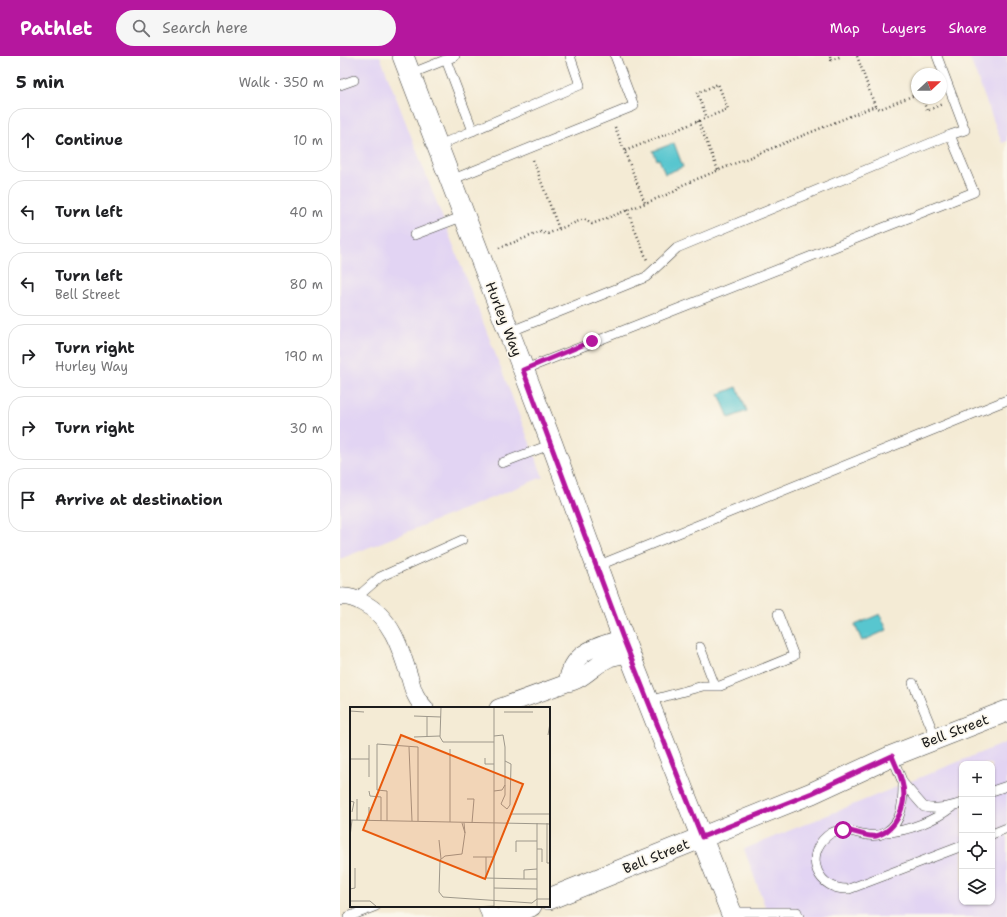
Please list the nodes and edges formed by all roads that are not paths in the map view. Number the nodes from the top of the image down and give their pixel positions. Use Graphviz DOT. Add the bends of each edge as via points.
graph roads {
  1 [pos="455,56"];
  2 [pos="570,56"];
  3 [pos="615,56"];
  4 [pos="936,56"];
  5 [pos="446,60"];
  6 [pos="406,65"];
  7 [pos="354,80"];
  8 [pos="340,85"];
  9 [pos="472,131"];
  10 [pos="950,135"];
  11 [pos="437,146"];
  12 [pos="451,180"];
  13 [pos="464,216"];
  14 [pos="414,235"];
  15 [pos="509,332"];
  16 [pos="523,370"];
  17 [pos="1007,400"];
  18 [pos="552,444"];
  19 [pos="502,463"];
  20 [pos="462,540"];
  21 [pos="597,566"];
  22 [pos="348,598"];
  23 [pos="778,614"];
  24 [pos="626,646"];
  25 [pos="700,647"];
  26 [pos="913,683"];
  27 [pos="715,686"];
  28 [pos="648,701"];
  29 [pos="424,707"];
  30 [pos="501,707"];
  31 [pos="1007,711"];
  32 [pos="936,739"];
  33 [pos="892,756"];
  34 [pos="903,783"];
  35 [pos="1007,786"];
  36 [pos="995,790"];
  37 [pos="958,805"];
  38 [pos="1007,828"];
  39 [pos="886,832"];
  40 [pos="994,833"];
  41 [pos="702,837"];
  42 [pos="959,847"];
  43 [pos="550,899"];
  44 [pos="373,907"];
  45 [pos="487,907"];
  46 [pos="529,907"];
  47 [pos="732,914"];
  48 [pos="348,917"];
  49 [pos="491,917"];
  50 [pos="504,917"];
  51 [pos="799,917"];
  1 -- 5 [label="lane"];
  2 -- 9 [label="lane" via="580,85"];
  3 -- 12 [label="lane" via="634,106"];
  4 -- 10 [label="lane" via="965,130"];
  5 -- 6 [label="lane"];
  5 -- 9 [label="lane"];
  6 -- 11 [label="street, Hurley Way"];
  7 -- 8 [label="lane"];
  9 -- 11 [label="lane"];
  10 -- 15 [label="lane" via="678,248 646,277"];
  10 -- 16 [label="lane" via="974,192"];
  11 -- 12 [label="street, Hurley Way"];
  12 -- 13 [label="street, Hurley Way"];
  13 -- 14 [label="lane"];
  13 -- 15 [label="street, Hurley Way"];
  15 -- 16 [label="street, Hurley Way"];
  16 -- 18 [label="street, Hurley Way"];
  17 -- 21 [label="lane"];
  18 -- 19 [label="lane"];
  18 -- 21 [label="street, Hurley Way"];
  20 -- 22 [label="lane" via="380,577"];
  21 -- 24 [label="street, Hurley Way"];
  22 -- 29 [label="street" via="377,611 392,631 416,698"];
  23 -- 27 [label="lane" via="794,656"];
  24 -- 28 [label="street, Hurley Way"];
  24 -- 30 [label="street" via="595,647 578,658 569,669 567,683"];
  25 -- 27 [label="lane"];
  26 -- 32 [label="lane"];
  27 -- 28 [label="lane" via="703,686"];
  28 -- 41 [label="street, Hurley Way"];
  31 -- 32 [label="street, Bell Street"];
  32 -- 33 [label="street, Bell Street"];
  33 -- 34 [label="lane"];
  33 -- 41 [label="street, Bell Street" via="812,793"];
  34 -- 37 [label="lane" via="924,807"];
  34 -- 39 [label="lane" via="901,810 898,818"];
  35 -- 36 [label="lane"];
  37 -- 39 [label="lane" via="943,814 898,832"];
  38 -- 40 [label="lane"];
  39 -- 42 [label="lane" via="868,836 843,830 828,835 816,856 818,875 841,890 850,889"];
  41 -- 43 [label="street, Bell Street"];
  41 -- 47 [label="street, Hurley Way"];
  44 -- 48 [label="lane"];
  45 -- 49 [label="street"];
  46 -- 50 [label="street"];
  47 -- 51 [label="lane" via="797,912"];
}
